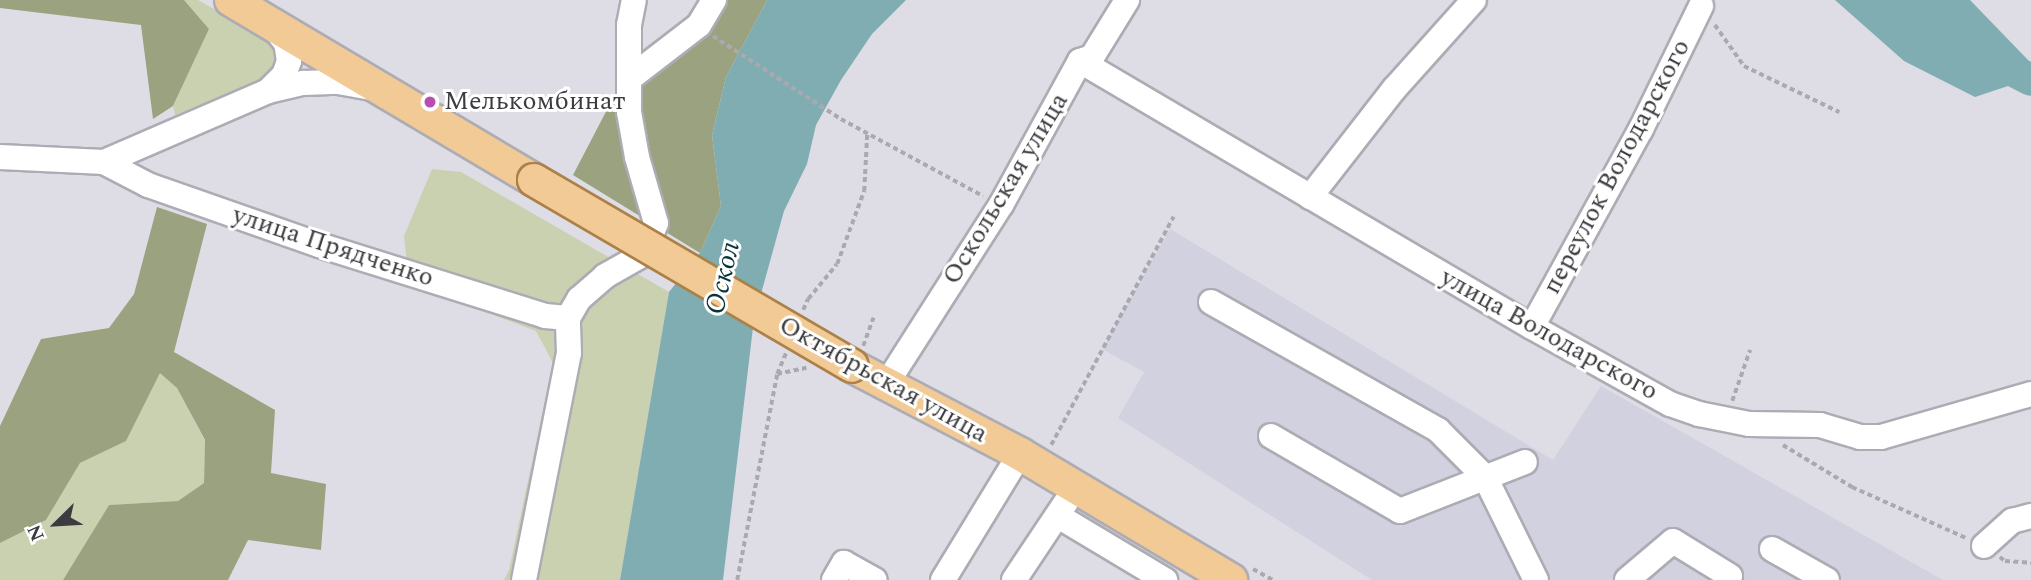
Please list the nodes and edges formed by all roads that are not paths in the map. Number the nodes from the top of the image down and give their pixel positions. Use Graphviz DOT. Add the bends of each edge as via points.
graph roads {
  1 [pos="231,0"];
  2 [pos="634,0"];
  3 [pos="714,0"];
  4 [pos="1127,0"];
  5 [pos="1474,0"];
  6 [pos="1701,6"];
  7 [pos="269,22"];
  8 [pos="1080,61"];
  9 [pos="629,79"];
  10 [pos="384,90"];
  11 [pos="268,91"];
  12 [pos="0,157"];
  13 [pos="104,162"];
  14 [pos="534,180"];
  15 [pos="1310,197"];
  16 [pos="1211,302"];
  17 [pos="568,318"];
  18 [pos="1532,327"];
  19 [pos="887,383"];
  20 [pos="2031,394"];
  21 [pos="1270,436"];
  22 [pos="1020,454"];
  23 [pos="1525,462"];
  24 [pos="1485,477"];
  25 [pos="1076,487"];
  26 [pos="1058,516"];
  27 [pos="2031,516"];
  28 [pos="1984,546"];
  29 [pos="1772,549"];
  30 [pos="1236,571"];
  31 [pos="1730,576"];
  32 [pos="522,577"];
  33 [pos="834,580"];
  34 [pos="875,580"];
  35 [pos="943,580"];
  36 [pos="1014,580"];
  37 [pos="1165,580"];
  38 [pos="1536,580"];
  39 [pos="1627,580"];
  40 [pos="1827,580"];
  1 -- 7 [label="main road, улица Прядченко"];
  2 -- 9 [label="street"];
  3 -- 9 [label="street" via="699,25"];
  4 -- 8 [label="street, Оскольская улица" via="1092,57"];
  5 -- 15 [label="street" via="1395,88"];
  6 -- 18 [label="street, переулок Володарского" via="1641,129"];
  7 -- 10 [label="main road, улица Прядченко"];
  7 -- 11 [label="street, улица Прядченко" via="286,43 289,61 284,75"];
  8 -- 15 [label="street, улица Володарского"];
  8 -- 19 [label="street, Оскольская улица" via="1001,205"];
  9 -- 17 [label="street" via="631,123 656,223 644,254 605,276 579,299"];
  10 -- 11 [label="street, улица Прядченко" via="338,82"];
  10 -- 14 [label="main road, улица Прядченко"];
  11 -- 13 [label="street, улица Прядченко"];
  12 -- 13 [label="street, улица Прядченко"];
  13 -- 17 [label="street, улица Прядченко" via="148,185 319,245 545,316"];
  14 -- 19 [label="main road, Октябрьская улица, bridge"];
  15 -- 18 [label="street, улица Володарского"];
  16 -- 24 [label="street" via="1438,430"];
  17 -- 32 [label="street" via="569,353"];
  18 -- 20 [label="street, улица Володарского" via="1670,404 1749,424 1820,425 1860,437 1881,437"];
  19 -- 22 [label="main road, Октябрьская улица"];
  21 -- 24 [label="street" via="1400,511"];
  22 -- 25 [label="main road, Октябрьская улица"];
  22 -- 35 [label="street"];
  23 -- 24 [label="street"];
  24 -- 38 [label="street"];
  25 -- 26 [label="street"];
  25 -- 30 [label="main road, Октябрьская улица"];
  26 -- 36 [label="street"];
  26 -- 37 [label="street"];
  27 -- 28 [label="street" via="2012,522"];
  29 -- 40 [label="street"];
  31 -- 39 [label="street" via="1673,541"];
  33 -- 34 [label="street" via="844,563"];
}
